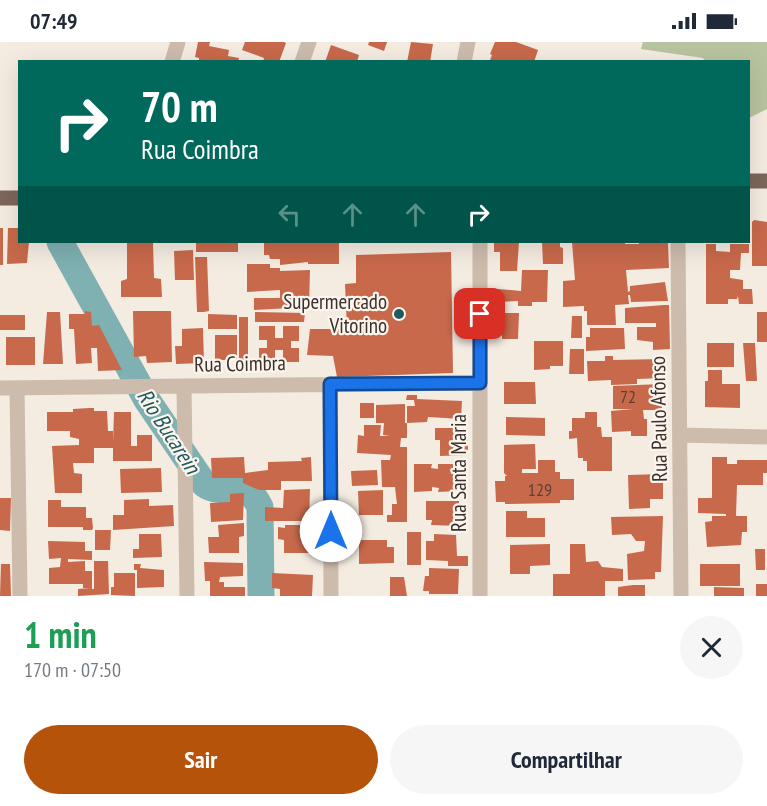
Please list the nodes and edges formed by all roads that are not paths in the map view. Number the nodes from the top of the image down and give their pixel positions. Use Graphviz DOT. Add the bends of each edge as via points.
graph roads {
  1 [pos="178,42"];
  2 [pos="309,42"];
  3 [pos="468,42"];
  4 [pos="173,60"];
  5 [pos="303,60"];
  6 [pos="464,60"];
  7 [pos="750,181"];
  8 [pos="767,181"];
  9 [pos="0,198"];
  10 [pos="18,198"];
  11 [pos="480,243"];
  12 [pos="678,243"];
  13 [pos="480,383"];
  14 [pos="330,384"];
  15 [pos="184,386"];
  16 [pos="0,388"];
  17 [pos="18,388"];
  18 [pos="680,435"];
  19 [pos="767,437"];
  20 [pos="20,596"];
  21 [pos="187,596"];
  22 [pos="331,596"];
  23 [pos="480,596"];
  24 [pos="681,596"];
  1 -- 4 [label="street"];
  2 -- 5 [label="street"];
  3 -- 6 [label="street"];
  7 -- 8 [label="main road"];
  9 -- 10 [label="main road"];
  11 -- 13 [label="street, Rua Santa Maria"];
  12 -- 18 [label="street, Rua Paulo Afonso"];
  13 -- 14 [label="street, Rua Coimbra"];
  13 -- 23 [label="street, Rua Santa Maria"];
  14 -- 15 [label="street, Rua Coimbra"];
  14 -- 22 [label="street"];
  15 -- 17 [label="street, Rua Coimbra"];
  15 -- 21 [label="street"];
  16 -- 17 [label="street, Rua Coimbra"];
  17 -- 20 [label="street"];
  18 -- 19 [label="street"];
  18 -- 24 [label="street, Rua Paulo Afonso"];
}
